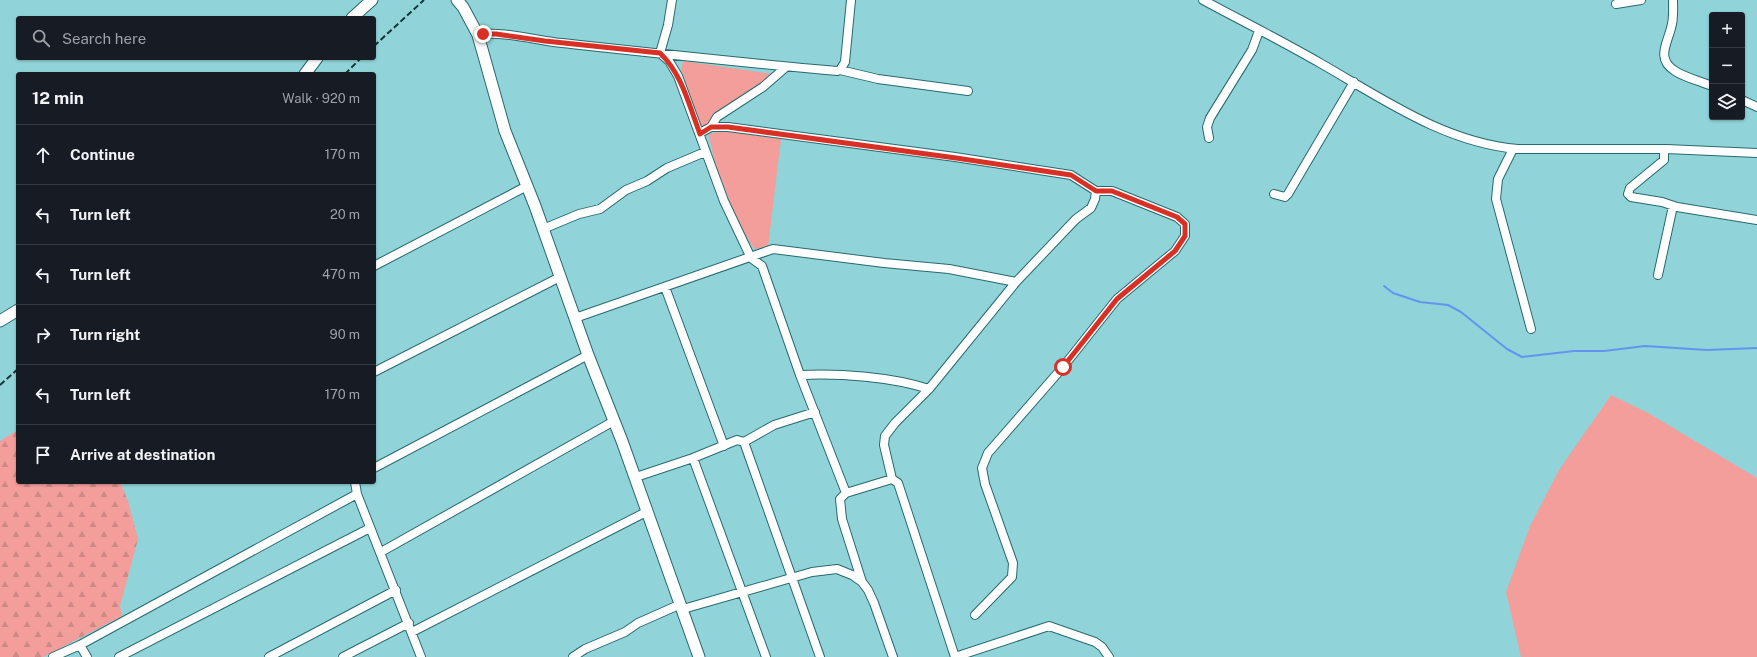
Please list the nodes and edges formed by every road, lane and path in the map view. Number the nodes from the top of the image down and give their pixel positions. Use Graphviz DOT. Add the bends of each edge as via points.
graph roads {
  1 [pos="372,0"];
  2 [pos="672,0"];
  3 [pos="850,0"];
  4 [pos="1203,0"];
  5 [pos="1641,0"];
  6 [pos="1673,0"];
  7 [pos="460,1"];
  8 [pos="1616,4"];
  9 [pos="354,16"];
  10 [pos="1259,31"];
  11 [pos="478,36"];
  12 [pos="660,53"];
  13 [pos="316,60"];
  14 [pos="786,67"];
  15 [pos="840,70"];
  16 [pos="306,72"];
  17 [pos="1354,82"];
  18 [pos="1709,85"];
  19 [pos="968,91"];
  20 [pos="1745,101"];
  21 [pos="1757,107"];
  22 [pos="711,127"];
  23 [pos="700,134"];
  24 [pos="1209,138"];
  25 [pos="1513,149"];
  26 [pos="1664,149"];
  27 [pos="705,152"];
  28 [pos="1757,154"];
  29 [pos="527,186"];
  30 [pos="1096,191"];
  31 [pos="1274,194"];
  32 [pos="1673,206"];
  33 [pos="1757,220"];
  34 [pos="543,229"];
  35 [pos="750,258"];
  36 [pos="376,265"];
  37 [pos="1658,275"];
  38 [pos="560,277"];
  39 [pos="1016,282"];
  40 [pos="665,287"];
  41 [pos="16,311"];
  42 [pos="575,318"];
  43 [pos="0,321"];
  44 [pos="1531,329"];
  45 [pos="588,355"];
  46 [pos="376,371"];
  47 [pos="800,375"];
  48 [pos="929,389"];
  49 [pos="815,412"];
  50 [pos="614,421"];
  51 [pos="744,442"];
  52 [pos="724,446"];
  53 [pos="693,458"];
  54 [pos="376,467"];
  55 [pos="636,477"];
  56 [pos="892,479"];
  57 [pos="355,484"];
  58 [pos="846,493"];
  59 [pos="357,494"];
  60 [pos="648,511"];
  61 [pos="370,528"];
  62 [pos="381,552"];
  63 [pos="791,579"];
  64 [pos="862,582"];
  65 [pos="396,590"];
  66 [pos="742,592"];
  67 [pos="682,607"];
  68 [pos="975,615"];
  69 [pos="408,623"];
  70 [pos="412,632"];
  71 [pos="80,645"];
  72 [pos="53,657"];
  73 [pos="87,657"];
  74 [pos="119,657"];
  75 [pos="269,657"];
  76 [pos="343,657"];
  77 [pos="421,657"];
  78 [pos="573,657"];
  79 [pos="699,657"];
  80 [pos="766,657"];
  81 [pos="820,657"];
  82 [pos="893,657"];
  83 [pos="955,657"];
  84 [pos="1109,657"];
  1 -- 9 [label="street"];
  2 -- 12 [label="street"];
  3 -- 15 [label="street" via="844,62"];
  4 -- 10 [label="street"];
  5 -- 8 [label="street"];
  6 -- 18 [label="street" via="1671,28 1663,56 1676,72"];
  7 -- 11 [label="street"];
  10 -- 17 [label="street"];
  10 -- 24 [label="street" via="1252,50 1210,118 1207,127"];
  11 -- 12 [label="street" via="496,34"];
  11 -- 29 [label="street" via="505,131"];
  12 -- 14 [label="street"];
  12 -- 23 [label="street" via="669,61 678,76"];
  13 -- 16 [label="street"];
  14 -- 15 [label="street"];
  14 -- 22 [label="street" via="763,87 718,117"];
  15 -- 19 [label="street" via="878,79"];
  17 -- 25 [label="street" via="1444,132 1480,144"];
  17 -- 31 [label="street" via="1288,194 1284,197"];
  20 -- 21 [label="street"];
  22 -- 23 [label="street"];
  22 -- 30 [label="street" via="728,127 948,156 1071,175"];
  23 -- 27 [label="street"];
  25 -- 26 [label="street"];
  25 -- 44 [label="street" via="1498,179 1496,199"];
  26 -- 28 [label="street"];
  26 -- 32 [label="street" via="1664,160 1630,188 1628,194 1634,198"];
  27 -- 34 [label="street" via="667,168 626,190 600,209 579,214"];
  27 -- 35 [label="street" via="724,202"];
  29 -- 34 [label="street"];
  29 -- 36 [label="street"];
  30 -- 39 [label="street" via="1091,208 1076,219"];
  30 -- 68 [label="street" via="1112,191 1177,217 1185,224 1185,236 1175,251 1117,299 1063,367 988,453 982,468 985,484 1013,563 1012,576"];
  32 -- 33 [label="street"];
  32 -- 37 [label="street"];
  34 -- 38 [label="street"];
  35 -- 39 [label="street" via="773,249 949,269"];
  35 -- 40 [label="street"];
  35 -- 47 [label="street" via="762,266"];
  38 -- 42 [label="street"];
  38 -- 46 [label="street"];
  39 -- 48 [label="street"];
  40 -- 42 [label="street"];
  40 -- 52 [label="street"];
  41 -- 43 [label="street"];
  42 -- 45 [label="street"];
  45 -- 50 [label="street"];
  45 -- 54 [label="street"];
  47 -- 48 [label="street" via="830,373 914,384"];
  47 -- 49 [label="street"];
  48 -- 56 [label="street" via="885,436 884,445"];
  49 -- 51 [label="street" via="774,425"];
  49 -- 58 [label="street"];
  50 -- 55 [label="street"];
  50 -- 62 [label="street"];
  51 -- 52 [label="street" via="738,440"];
  51 -- 63 [label="street"];
  52 -- 53 [label="street"];
  53 -- 55 [label="street"];
  53 -- 66 [label="street"];
  55 -- 60 [label="street"];
  56 -- 58 [label="street"];
  56 -- 83 [label="street" via="898,483"];
  57 -- 59 [label="street"];
  58 -- 64 [label="street" via="840,499 842,519"];
  59 -- 61 [label="street"];
  59 -- 71 [label="street"];
  60 -- 67 [label="street"];
  60 -- 70 [label="street"];
  61 -- 62 [label="street"];
  61 -- 74 [label="street"];
  62 -- 65 [label="street"];
  63 -- 64 [label="street" via="812,572 837,570"];
  63 -- 66 [label="street"];
  63 -- 81 [label="street"];
  64 -- 82 [label="street" via="874,603"];
  65 -- 69 [label="street"];
  65 -- 75 [label="street"];
  66 -- 67 [label="street"];
  66 -- 80 [label="street"];
  67 -- 78 [label="street" via="638,623"];
  67 -- 79 [label="street"];
  69 -- 70 [label="street"];
  69 -- 76 [label="street"];
  70 -- 77 [label="street"];
  71 -- 72 [label="street"];
  71 -- 73 [label="street"];
  83 -- 84 [label="street" via="1049,626 1095,642"];
}
